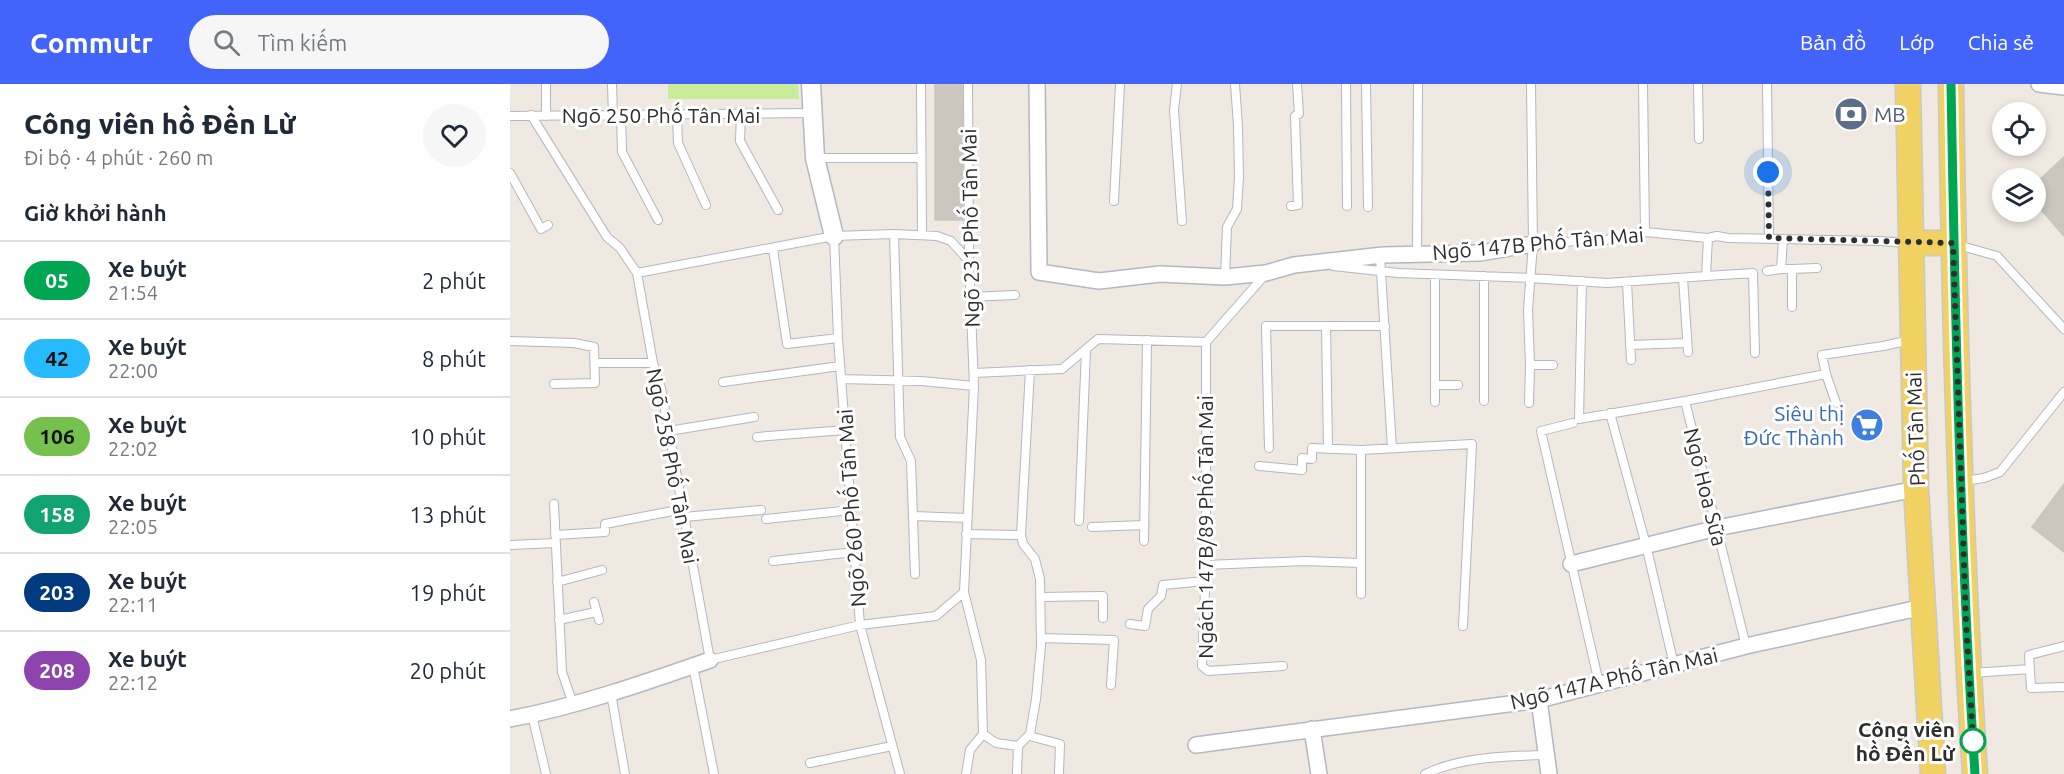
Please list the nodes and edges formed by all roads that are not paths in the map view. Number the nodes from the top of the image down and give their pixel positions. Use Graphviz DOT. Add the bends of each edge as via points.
graph roads {
  1 [pos="546,84"];
  2 [pos="612,84"];
  3 [pos="811,84"];
  4 [pos="921,84"];
  5 [pos="968,84"];
  6 [pos="1037,84"];
  7 [pos="1120,84"];
  8 [pos="1177,84"];
  9 [pos="1235,84"];
  10 [pos="1298,84"];
  11 [pos="1346,84"];
  12 [pos="1366,84"];
  13 [pos="1418,84"];
  14 [pos="1531,84"];
  15 [pos="1643,84"];
  16 [pos="1698,84"];
  17 [pos="1767,84"];
  18 [pos="1908,84"];
  19 [pos="1951,84"];
  20 [pos="2039,84"];
  21 [pos="2064,87"];
  22 [pos="812,113"];
  23 [pos="741,115"];
  24 [pos="510,116"];
  25 [pos="531,116"];
  26 [pos="546,116"];
  27 [pos="617,116"];
  28 [pos="677,116"];
  29 [pos="1699,139"];
  30 [pos="816,158"];
  31 [pos="921,158"];
  32 [pos="510,173"];
  33 [pos="1114,201"];
  34 [pos="706,204"];
  35 [pos="1291,206"];
  36 [pos="1347,206"];
  37 [pos="1368,207"];
  38 [pos="778,210"];
  39 [pos="658,220"];
  40 [pos="1182,221"];
  41 [pos="548,225"];
  42 [pos="1645,232"];
  43 [pos="894,234"];
  44 [pos="922,234"];
  45 [pos="834,236"];
  46 [pos="1708,238"];
  47 [pos="1769,238"];
  48 [pos="1782,240"];
  49 [pos="1910,243"];
  50 [pos="1953,243"];
  51 [pos="1533,244"];
  52 [pos="773,249"];
  53 [pos="1417,255"];
  54 [pos="1380,256"];
  55 [pos="969,261"];
  56 [pos="1310,264"];
  57 [pos="1817,268"];
  58 [pos="1782,269"];
  59 [pos="1792,269"];
  60 [pos="1767,271"];
  61 [pos="1381,272"];
  62 [pos="637,273"];
  63 [pos="1266,273"];
  64 [pos="1435,275"];
  65 [pos="1484,276"];
  66 [pos="1707,276"];
  67 [pos="1225,277"];
  68 [pos="1530,278"];
  69 [pos="1683,278"];
  70 [pos="1582,281"];
  71 [pos="1627,282"];
  72 [pos="1015,296"];
  73 [pos="970,297"];
  74 [pos="1792,307"];
  75 [pos="1326,326"];
  76 [pos="1385,326"];
  77 [pos="2064,329"];
  78 [pos="838,338"];
  79 [pos="1147,340"];
  80 [pos="1912,340"];
  81 [pos="510,341"];
  82 [pos="1206,342"];
  83 [pos="1687,343"];
  84 [pos="1630,345"];
  85 [pos="1086,351"];
  86 [pos="1688,352"];
  87 [pos="1755,353"];
  88 [pos="1631,360"];
  89 [pos="595,363"];
  90 [pos="653,363"];
  91 [pos="1530,364"];
  92 [pos="1553,365"];
  93 [pos="840,366"];
  94 [pos="1030,370"];
  95 [pos="974,373"];
  96 [pos="1826,374"];
  97 [pos="841,379"];
  98 [pos="897,381"];
  99 [pos="723,382"];
  100 [pos="554,384"];
  101 [pos="1436,385"];
  102 [pos="1458,385"];
  103 [pos="974,386"];
  104 [pos="2064,392"];
  105 [pos="1484,401"];
  106 [pos="1685,401"];
  107 [pos="1436,402"];
  108 [pos="1836,403"];
  109 [pos="1528,404"];
  110 [pos="1610,413"];
  111 [pos="754,417"];
  112 [pos="1573,423"];
  113 [pos="845,430"];
  114 [pos="669,431"];
  115 [pos="757,437"];
  116 [pos="1269,448"];
  117 [pos="1392,448"];
  118 [pos="1328,449"];
  119 [pos="1361,450"];
  120 [pos="1259,466"];
  121 [pos="1961,481"];
  122 [pos="1916,489"];
  123 [pos="554,504"];
  124 [pos="761,510"];
  125 [pos="851,510"];
  126 [pos="683,513"];
  127 [pos="913,516"];
  128 [pos="967,518"];
  129 [pos="766,519"];
  130 [pos="1079,521"];
  131 [pos="1144,525"];
  132 [pos="1092,527"];
  133 [pos="1717,528"];
  134 [pos="966,534"];
  135 [pos="1022,535"];
  136 [pos="555,539"];
  137 [pos="1144,541"];
  138 [pos="510,544"];
  139 [pos="1646,545"];
  140 [pos="854,552"];
  141 [pos="773,561"];
  142 [pos="1360,562"];
  143 [pos="1571,564"];
  144 [pos="1206,565"];
  145 [pos="602,570"];
  146 [pos="915,574"];
  147 [pos="557,582"];
  148 [pos="1205,582"];
  149 [pos="964,592"];
  150 [pos="1360,594"];
  151 [pos="1041,597"];
  152 [pos="594,602"];
  153 [pos="1923,608"];
  154 [pos="596,612"];
  155 [pos="1103,618"];
  156 [pos="559,621"];
  157 [pos="599,621"];
  158 [pos="1130,624"];
  159 [pos="860,625"];
  160 [pos="1463,626"];
  161 [pos="1041,638"];
  162 [pos="1746,646"];
  163 [pos="2064,646"];
  164 [pos="710,660"];
  165 [pos="1674,665"];
  166 [pos="693,666"];
  167 [pos="1283,666"];
  168 [pos="2030,669"];
  169 [pos="1969,673"];
  170 [pos="1599,683"];
  171 [pos="1111,685"];
  172 [pos="2064,687"];
  173 [pos="611,693"];
  174 [pos="1539,700"];
  175 [pos="573,704"];
  176 [pos="532,715"];
  177 [pos="510,719"];
  178 [pos="1312,729"];
  179 [pos="983,734"];
  180 [pos="1030,734"];
  181 [pos="1196,745"];
  182 [pos="892,746"];
  183 [pos="1018,746"];
  184 [pos="1546,755"];
  185 [pos="810,763"];
  186 [pos="546,774"];
  187 [pos="625,774"];
  188 [pos="714,774"];
  189 [pos="900,774"];
  190 [pos="966,774"];
  191 [pos="1017,774"];
  192 [pos="1059,774"];
  193 [pos="1318,774"];
  194 [pos="1425,774"];
  195 [pos="1549,774"];
  196 [pos="1933,774"];
  197 [pos="1975,774"];
  1 -- 26 [label="lane"];
  2 -- 27 [label="lane"];
  3 -- 22 [label="street"];
  4 -- 31 [label="lane"];
  5 -- 55 [label="lane, Ngõ 231 Phố Tân Mai"];
  6 -- 67 [label="street, Ngõ 147B Phố Tân Mai" via="1039,272 1099,281 1160,274"];
  7 -- 33 [label="lane"];
  8 -- 40 [label="lane" via="1174,110"];
  9 -- 67 [label="lane" via="1239,177 1237,209 1227,226"];
  10 -- 35 [label="lane" via="1298,205"];
  11 -- 36 [label="lane"];
  12 -- 37 [label="lane"];
  13 -- 53 [label="lane"];
  14 -- 51 [label="lane"];
  15 -- 42 [label="lane"];
  16 -- 29 [label="lane"];
  17 -- 47 [label="lane"];
  18 -- 49 [label="main road, Phố Tân Mai"];
  19 -- 50 [label="main road, Phố Tân Mai"];
  20 -- 21 [label="street"];
  22 -- 23 [label="lane, Ngõ 250 Phố Tân Mai"];
  22 -- 30 [label="street"];
  23 -- 28 [label="lane, Ngõ 250 Phố Tân Mai"];
  23 -- 38 [label="lane" via="740,141"];
  24 -- 25 [label="lane, Ngõ 250 Phố Tân Mai"];
  25 -- 26 [label="lane, Ngõ 250 Phố Tân Mai"];
  25 -- 62 [label="lane, Ngõ 258 Phố Tân Mai" via="607,237 621,248"];
  26 -- 27 [label="lane, Ngõ 250 Phố Tân Mai"];
  27 -- 28 [label="lane, Ngõ 250 Phố Tân Mai"];
  27 -- 39 [label="lane" via="621,152"];
  28 -- 34 [label="lane" via="678,143"];
  30 -- 31 [label="lane"];
  30 -- 45 [label="street"];
  31 -- 44 [label="lane"];
  32 -- 41 [label="lane" via="541,229"];
  42 -- 46 [label="lane, Ngõ 147B Phố Tân Mai"];
  42 -- 51 [label="lane, Ngõ 147B Phố Tân Mai" via="1592,243"];
  43 -- 44 [label="lane"];
  43 -- 45 [label="lane"];
  43 -- 98 [label="lane"];
  44 -- 55 [label="lane" via="951,241"];
  45 -- 52 [label="lane"];
  45 -- 78 [label="lane, Ngõ 260 Phố Tân Mai"];
  46 -- 47 [label="lane, Ngõ 147B Phố Tân Mai"];
  46 -- 66 [label="lane"];
  47 -- 48 [label="lane, Ngõ 147B Phố Tân Mai"];
  48 -- 49 [label="lane, Ngõ 147B Phố Tân Mai"];
  48 -- 58 [label="lane"];
  49 -- 50 [label="main road"];
  49 -- 80 [label="main road, Phố Tân Mai"];
  50 -- 77 [label="lane" via="1997,256"];
  50 -- 121 [label="main road, Phố Tân Mai"];
  51 -- 53 [label="street, Ngõ 147B Phố Tân Mai" via="1480,253"];
  51 -- 68 [label="lane"];
  52 -- 62 [label="lane"];
  52 -- 78 [label="lane" via="787,344"];
  53 -- 54 [label="street, Ngõ 147B Phố Tân Mai"];
  54 -- 56 [label="street, Ngõ 147B Phố Tân Mai"];
  54 -- 61 [label="lane"];
  55 -- 73 [label="lane, Ngõ 231 Phố Tân Mai"];
  56 -- 61 [label="lane, Ngõ 147B Phố Tân Mai"];
  56 -- 63 [label="street, Ngõ 147B Phố Tân Mai"];
  57 -- 59 [label="lane"];
  58 -- 59 [label="lane"];
  58 -- 60 [label="lane"];
  59 -- 74 [label="lane"];
  61 -- 64 [label="lane, Ngõ 147B Phố Tân Mai"];
  61 -- 76 [label="lane"];
  62 -- 90 [label="lane, Ngõ 258 Phố Tân Mai"];
  63 -- 67 [label="street, Ngõ 147B Phố Tân Mai"];
  63 -- 82 [label="lane"];
  64 -- 65 [label="lane, Ngõ 147B Phố Tân Mai"];
  64 -- 101 [label="lane"];
  65 -- 68 [label="lane, Ngõ 147B Phố Tân Mai"];
  65 -- 105 [label="lane"];
  66 -- 69 [label="lane, Ngõ 147B Phố Tân Mai"];
  66 -- 87 [label="lane, Ngõ 147B Phố Tân Mai" via="1753,273"];
  68 -- 70 [label="lane, Ngõ 147B Phố Tân Mai"];
  68 -- 91 [label="lane"];
  69 -- 71 [label="lane, Ngõ 147B Phố Tân Mai"];
  69 -- 83 [label="lane"];
  70 -- 71 [label="lane, Ngõ 147B Phố Tân Mai"];
  70 -- 110 [label="lane, Ngõ Hoa Sữa" via="1579,418"];
  71 -- 84 [label="lane"];
  72 -- 73 [label="lane"];
  73 -- 95 [label="lane, Ngõ 231 Phố Tân Mai"];
  75 -- 76 [label="lane"];
  75 -- 116 [label="lane" via="1266,326"];
  75 -- 118 [label="lane"];
  76 -- 117 [label="lane"];
  78 -- 93 [label="lane, Ngõ 260 Phố Tân Mai"];
  79 -- 82 [label="lane"];
  79 -- 85 [label="lane" via="1098,339"];
  79 -- 131 [label="lane"];
  80 -- 96 [label="lane" via="1822,355"];
  80 -- 122 [label="main road, Phố Tân Mai"];
  81 -- 89 [label="lane" via="594,347"];
  82 -- 144 [label="lane, Ngách 147B/89 Phố Tân Mai"];
  83 -- 84 [label="lane"];
  83 -- 86 [label="lane"];
  84 -- 88 [label="lane"];
  85 -- 94 [label="lane" via="1062,369"];
  85 -- 130 [label="lane"];
  89 -- 90 [label="lane"];
  89 -- 100 [label="lane" via="595,383"];
  90 -- 114 [label="lane, Ngõ 258 Phố Tân Mai"];
  91 -- 92 [label="lane"];
  91 -- 109 [label="lane"];
  93 -- 97 [label="lane, Ngõ 260 Phố Tân Mai"];
  93 -- 99 [label="lane"];
  94 -- 95 [label="lane"];
  94 -- 135 [label="lane"];
  95 -- 103 [label="lane, Ngõ 231 Phố Tân Mai"];
  96 -- 106 [label="lane"];
  96 -- 108 [label="lane"];
  97 -- 98 [label="lane"];
  97 -- 113 [label="lane, Ngõ 260 Phố Tân Mai"];
  98 -- 103 [label="lane"];
  98 -- 127 [label="lane" via="900,437 911,461"];
  101 -- 102 [label="lane"];
  101 -- 107 [label="lane"];
  103 -- 128 [label="lane, Ngõ 231 Phố Tân Mai"];
  104 -- 121 [label="lane" via="2000,472"];
  106 -- 110 [label="lane, Ngõ Hoa Sữa"];
  106 -- 133 [label="lane, Ngõ Hoa Sữa"];
  110 -- 139 [label="lane"];
  111 -- 114 [label="lane"];
  112 -- 143 [label="lane" via="1540,430"];
  113 -- 115 [label="lane"];
  113 -- 125 [label="lane, Ngõ 260 Phố Tân Mai"];
  114 -- 126 [label="lane, Ngõ 258 Phố Tân Mai"];
  117 -- 119 [label="lane"];
  117 -- 160 [label="lane" via="1472,444"];
  118 -- 119 [label="lane"];
  118 -- 120 [label="lane" via="1312,448 1312,459 1302,458 1302,470"];
  119 -- 142 [label="lane"];
  121 -- 169 [label="main road, Phố Tân Mai"];
  122 -- 133 [label="street"];
  122 -- 153 [label="main road, Phố Tân Mai"];
  123 -- 136 [label="lane"];
  124 -- 126 [label="lane"];
  125 -- 129 [label="lane"];
  125 -- 140 [label="lane, Ngõ 260 Phố Tân Mai"];
  126 -- 136 [label="lane" via="605,524 605,532"];
  126 -- 164 [label="lane, Ngõ 258 Phố Tân Mai"];
  127 -- 128 [label="lane"];
  127 -- 146 [label="lane"];
  128 -- 134 [label="lane, Ngõ 231 Phố Tân Mai"];
  131 -- 132 [label="lane"];
  131 -- 137 [label="lane"];
  133 -- 139 [label="street"];
  133 -- 162 [label="lane, Ngõ Hoa Sữa"];
  134 -- 135 [label="lane"];
  134 -- 149 [label="lane, Ngõ 231 Phố Tân Mai"];
  135 -- 151 [label="lane" via="1023,544 1035,559"];
  136 -- 138 [label="lane"];
  136 -- 147 [label="lane"];
  139 -- 143 [label="street"];
  139 -- 165 [label="lane"];
  140 -- 141 [label="lane"];
  140 -- 159 [label="lane, Ngõ 260 Phố Tân Mai"];
  142 -- 144 [label="lane"];
  142 -- 150 [label="lane"];
  143 -- 170 [label="lane"];
  144 -- 148 [label="lane, Ngách 147B/89 Phố Tân Mai"];
  145 -- 147 [label="lane"];
  147 -- 156 [label="lane"];
  148 -- 158 [label="lane" via="1163,585 1161,596 1148,609 1145,626"];
  148 -- 167 [label="lane, Ngách 147B/89 Phố Tân Mai" via="1204,669"];
  149 -- 159 [label="lane" via="936,616"];
  149 -- 179 [label="lane, Ngõ 231 Phố Tân Mai" via="981,660"];
  151 -- 155 [label="lane" via="1103,596"];
  151 -- 161 [label="lane"];
  152 -- 154 [label="lane"];
  153 -- 162 [label="street, Ngõ 147A Phố Tân Mai"];
  153 -- 196 [label="main road, Phố Tân Mai"];
  154 -- 156 [label="lane"];
  154 -- 157 [label="lane"];
  156 -- 175 [label="lane" via="562,672"];
  159 -- 164 [label="lane"];
  159 -- 182 [label="lane, Ngõ 260 Phố Tân Mai"];
  161 -- 171 [label="lane" via="1114,640"];
  161 -- 180 [label="lane"];
  162 -- 165 [label="street, Ngõ 147A Phố Tân Mai"];
  163 -- 168 [label="lane" via="2029,656"];
  164 -- 166 [label="street"];
  165 -- 170 [label="street, Ngõ 147A Phố Tân Mai"];
  166 -- 173 [label="street"];
  166 -- 188 [label="lane"];
  168 -- 169 [label="lane"];
  168 -- 172 [label="lane" via="2031,688"];
  169 -- 197 [label="main road, Phố Tân Mai"];
  170 -- 174 [label="street, Ngõ 147A Phố Tân Mai"];
  173 -- 175 [label="street"];
  173 -- 187 [label="lane"];
  174 -- 178 [label="street, Ngõ 147A Phố Tân Mai"];
  174 -- 184 [label="street"];
  175 -- 176 [label="street"];
  176 -- 177 [label="street"];
  176 -- 186 [label="lane"];
  178 -- 181 [label="street, Ngõ 147A Phố Tân Mai"];
  178 -- 193 [label="street"];
  179 -- 183 [label="lane" via="996,743"];
  179 -- 190 [label="lane" via="970,750"];
  180 -- 183 [label="lane"];
  180 -- 192 [label="lane" via="1060,744"];
  182 -- 185 [label="lane"];
  182 -- 189 [label="lane, Ngõ 260 Phố Tân Mai"];
  183 -- 191 [label="lane"];
  184 -- 194 [label="lane" via="1508,756 1442,766"];
  184 -- 195 [label="street"];
}
